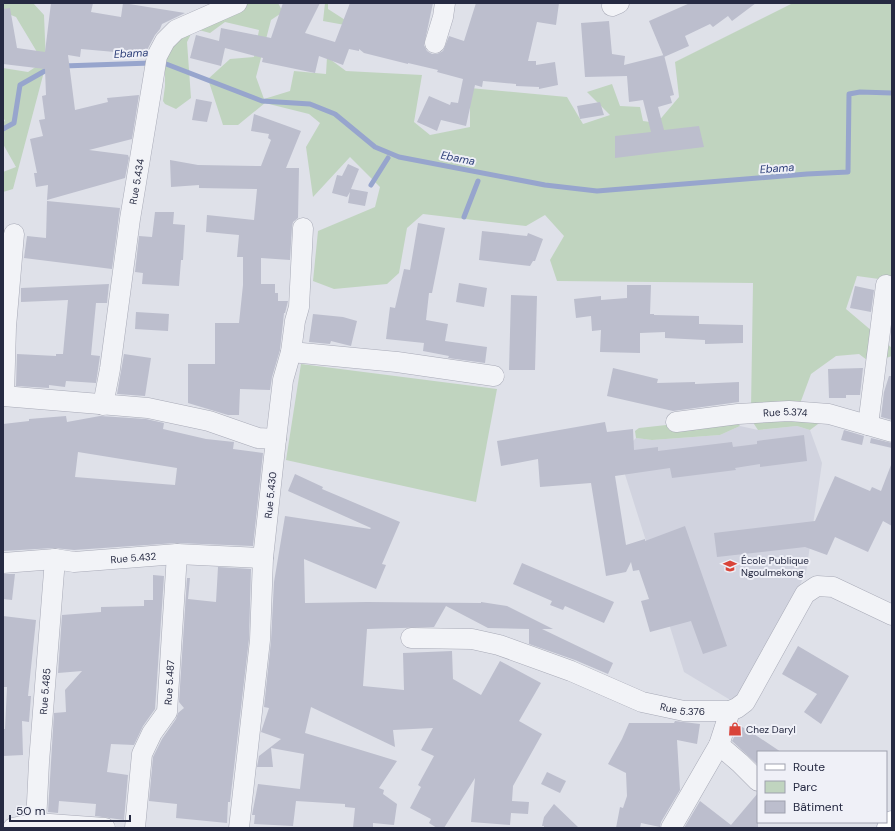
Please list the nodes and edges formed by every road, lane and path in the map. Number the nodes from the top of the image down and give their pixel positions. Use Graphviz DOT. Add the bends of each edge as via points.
graph roads {
  1 [pos="237,3"];
  2 [pos="445,3"];
  3 [pos="435,43"];
  4 [pos="303,228"];
  5 [pos="14,234"];
  6 [pos="886,285"];
  7 [pos="291,352"];
  8 [pos="494,376"];
  9 [pos="3,396"];
  10 [pos="103,404"];
  11 [pos="676,422"];
  12 [pos="868,425"];
  13 [pos="892,432"];
  14 [pos="276,439"];
  15 [pos="177,554"];
  16 [pos="263,558"];
  17 [pos="55,560"];
  18 [pos="3,563"];
  19 [pos="892,615"];
  20 [pos="411,638"];
  21 [pos="730,711"];
  22 [pos="719,745"];
  23 [pos="757,780"];
  24 [pos="36,822"];
  25 [pos="892,822"];
  26 [pos="13,828"];
  27 [pos="105,828"];
  28 [pos="136,828"];
  29 [pos="239,828"];
  30 [pos="671,828"];
  31 [pos="888,828"];
  1 -- 10 [label="street, Rue 5.434" via="176,30 165,41 157,59"];
  2 -- 3 [label="street"];
  4 -- 7 [label="street, Rue 5.430" via="299,307"];
  5 -- 9 [label="street"];
  6 -- 12 [label="street"];
  7 -- 8 [label="street" via="397,362"];
  7 -- 14 [label="street, Rue 5.430" via="283,380"];
  9 -- 10 [label="street"];
  10 -- 14 [label="street" via="148,408 209,421 258,438"];
  11 -- 12 [label="street, Rue 5.374" via="738,414 789,412 829,414"];
  12 -- 13 [label="street, Rue 5.374"];
  14 -- 16 [label="street, Rue 5.430"];
  15 -- 16 [label="street, Rue 5.432"];
  15 -- 17 [label="street, Rue 5.432" via="74,562"];
  15 -- 28 [label="street, Rue 5.487" via="167,712 152,733 142,754"];
  16 -- 29 [label="street, Rue 5.430" via="260,640"];
  17 -- 18 [label="street, Rue 5.432"];
  17 -- 24 [label="street, Rue 5.485"];
  19 -- 21 [label="street" via="833,587 817,586 805,594 745,702"];
  20 -- 21 [label="street, Rue 5.376" via="472,639 499,645 571,671 642,702 684,711"];
  21 -- 22 [label="street"];
  22 -- 23 [label="street"];
  22 -- 30 [label="street"];
  24 -- 26 [label="street"];
  24 -- 27 [label="street"];
  25 -- 31 [label="main road"];
}
